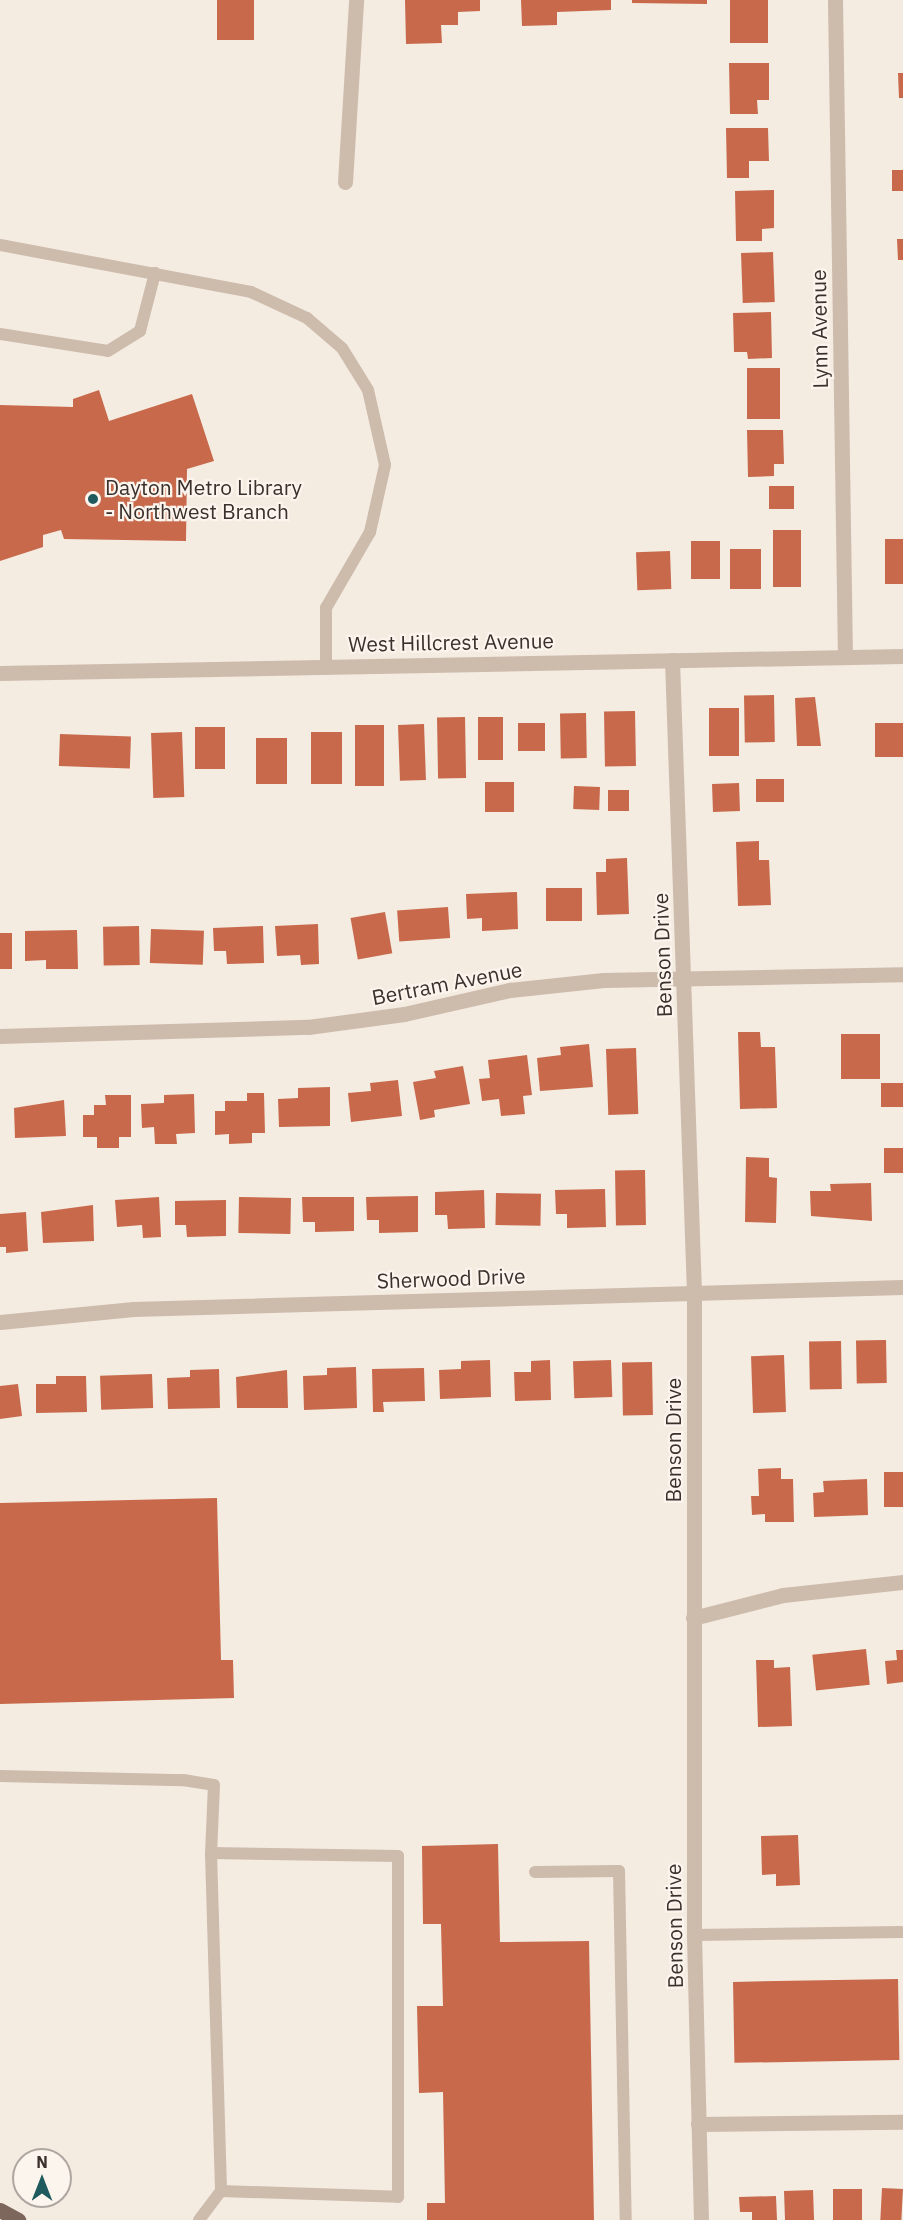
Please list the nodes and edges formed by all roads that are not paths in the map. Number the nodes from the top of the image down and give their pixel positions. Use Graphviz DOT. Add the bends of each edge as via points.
graph roads {
  1 [pos="356,0"];
  2 [pos="835,0"];
  3 [pos="345,182"];
  4 [pos="0,245"];
  5 [pos="155,273"];
  6 [pos="0,334"];
  7 [pos="903,656"];
  8 [pos="844,657"];
  9 [pos="672,660"];
  10 [pos="326,665"];
  11 [pos="0,673"];
  12 [pos="903,974"];
  13 [pos="684,978"];
  14 [pos="0,1036"];
  15 [pos="903,1287"];
  16 [pos="694,1293"];
  17 [pos="0,1322"];
  18 [pos="903,1582"];
  19 [pos="693,1618"];
  20 [pos="0,1776"];
  21 [pos="211,1853"];
  22 [pos="535,1872"];
  23 [pos="900,1932"];
  24 [pos="694,1935"];
  25 [pos="903,2122"];
  26 [pos="698,2124"];
  27 [pos="221,2191"];
  28 [pos="0,2210"];
  29 [pos="18,2220"];
  30 [pos="199,2220"];
  31 [pos="626,2220"];
  32 [pos="701,2220"];
  1 -- 3 [label="street"];
  2 -- 8 [label="street, Lynn Avenue"];
  4 -- 5 [label="lane"];
  5 -- 6 [label="lane" via="140,331 108,351"];
  5 -- 10 [label="lane" via="281,302 342,348 368,390 382,437 382,494 370,531 326,608"];
  7 -- 8 [label="street, West Hillcrest Avenue"];
  8 -- 9 [label="street, West Hillcrest Avenue"];
  9 -- 10 [label="street, West Hillcrest Avenue"];
  9 -- 13 [label="street, Benson Drive"];
  10 -- 11 [label="street, West Hillcrest Avenue"];
  12 -- 13 [label="street, Bertram Avenue"];
  13 -- 14 [label="street, Bertram Avenue" via="565,982 308,1027"];
  13 -- 16 [label="street, Benson Drive"];
  15 -- 16 [label="street, Sherwood Drive"];
  16 -- 17 [label="street, Sherwood Drive" via="133,1309"];
  16 -- 19 [label="street, Benson Drive"];
  18 -- 19 [label="street" via="783,1595"];
  19 -- 24 [label="street, Benson Drive"];
  20 -- 21 [label="lane" via="183,1780 214,1785"];
  21 -- 27 [label="lane"];
  21 -- 27 [label="lane" via="399,1856 399,2197"];
  22 -- 31 [label="lane" via="619,1871"];
  23 -- 24 [label="lane"];
  24 -- 26 [label="street, Benson Drive"];
  25 -- 26 [label="street"];
  26 -- 32 [label="street, Benson Drive"];
  27 -- 30 [label="lane"];
  28 -- 29 [label="main road"];
}
